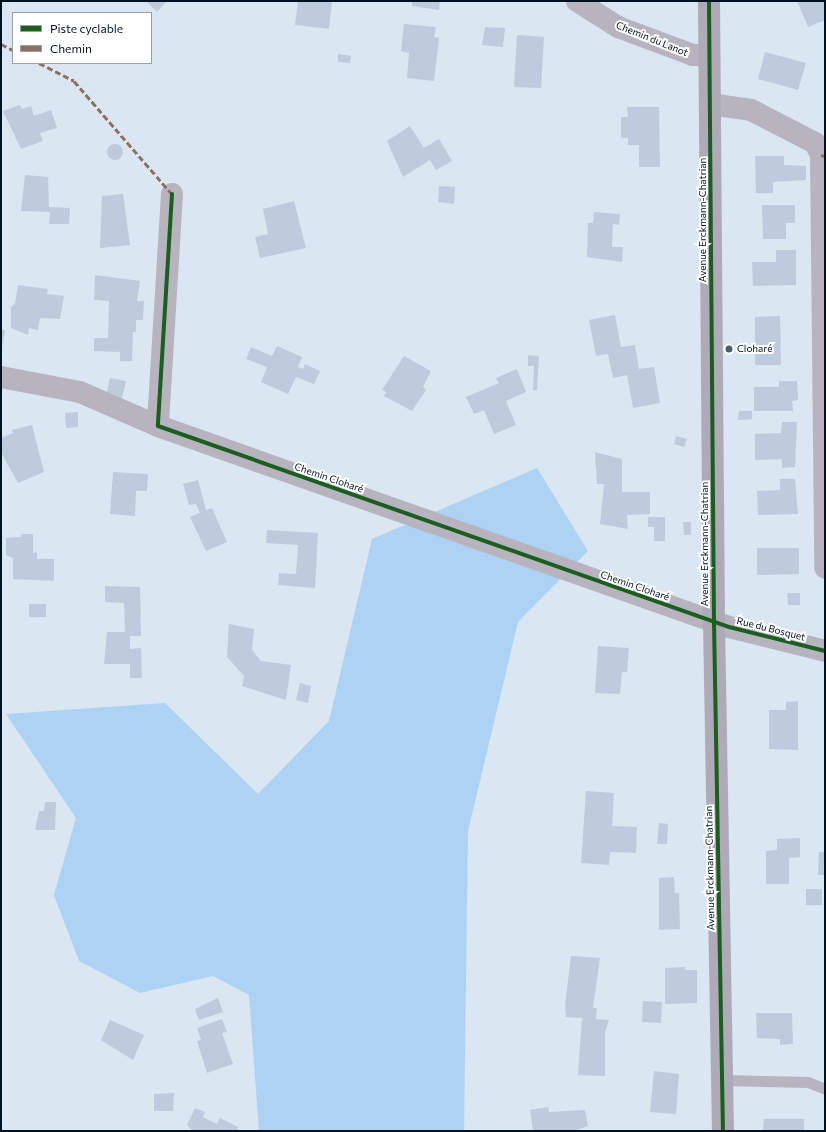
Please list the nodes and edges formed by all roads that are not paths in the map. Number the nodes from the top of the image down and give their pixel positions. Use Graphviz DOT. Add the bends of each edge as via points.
graph roads {
  1 [pos="577,1"];
  2 [pos="709,1"];
  3 [pos="708,55"];
  4 [pos="710,104"];
  5 [pos="172,194"];
  6 [pos="1,377"];
  7 [pos="158,426"];
  8 [pos="825,568"];
  9 [pos="714,622"];
  10 [pos="825,651"];
  11 [pos="722,1080"];
  12 [pos="825,1089"];
  13 [pos="723,1131"];
  1 -- 3 [label="street, Chemin du Lanot" via="618,27 693,55"];
  2 -- 3 [label="street, Avenue Erckmann-Chatrian"];
  3 -- 4 [label="street, Avenue Erckmann-Chatrian"];
  4 -- 8 [label="street" via="751,110 815,142 822,156"];
  4 -- 9 [label="street, Avenue Erckmann-Chatrian"];
  5 -- 7 [label="street"];
  6 -- 7 [label="street, Chemin Cloharé" via="80,392"];
  7 -- 9 [label="street, Chemin Cloharé"];
  9 -- 10 [label="street, Rue du Bosquet"];
  9 -- 11 [label="street, Avenue Erckmann-Chatrian"];
  11 -- 12 [label="lane" via="808,1082"];
  11 -- 13 [label="street, Avenue Erckmann-Chatrian"];
}
